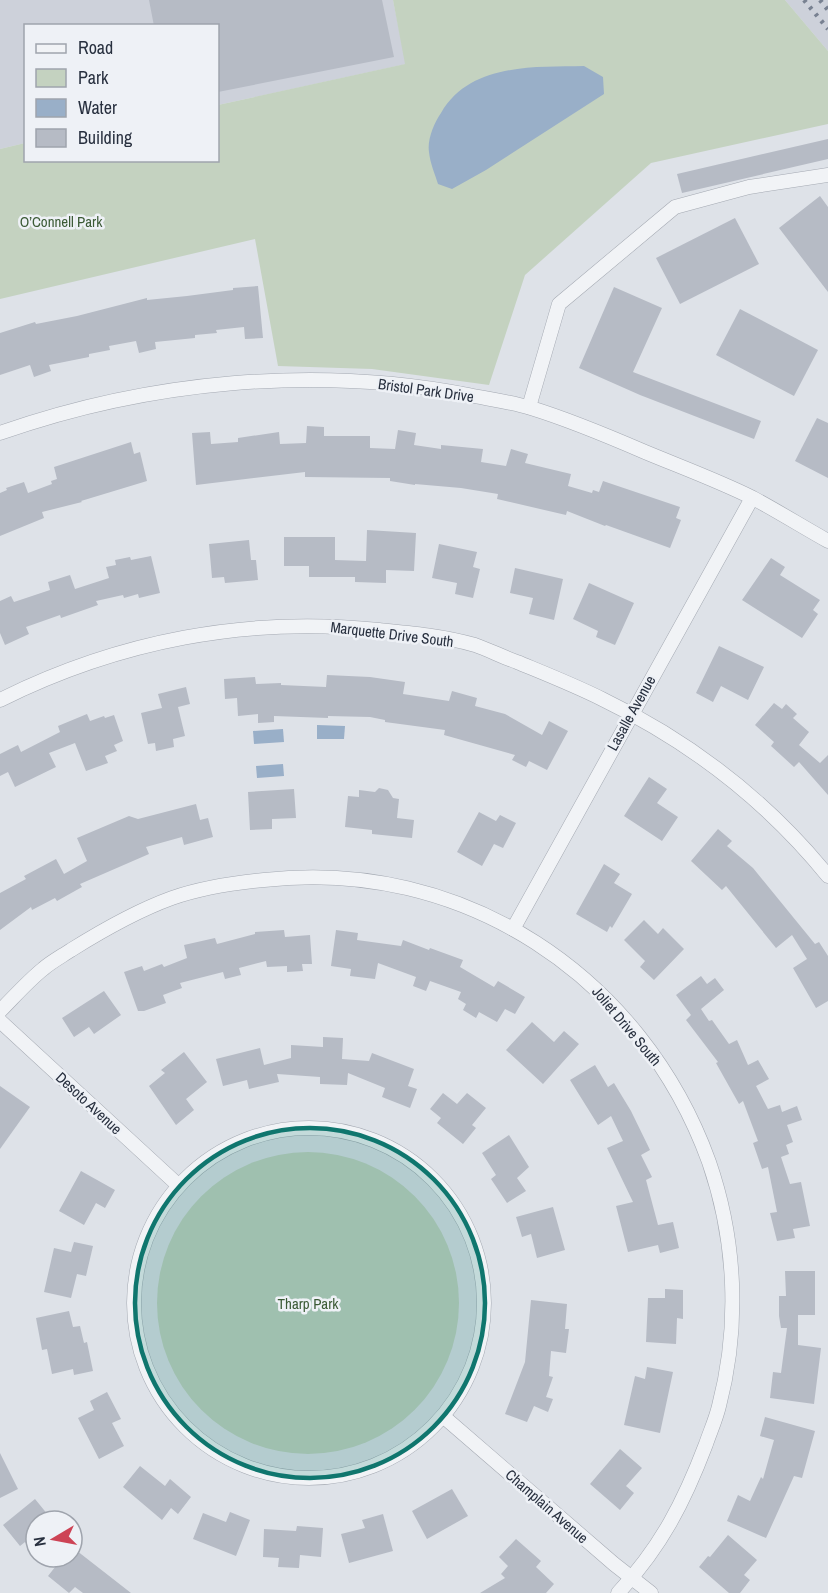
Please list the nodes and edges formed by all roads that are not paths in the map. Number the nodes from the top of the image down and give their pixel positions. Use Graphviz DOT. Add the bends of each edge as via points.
graph roads {
  1 [pos="828,175"];
  2 [pos="530,407"];
  3 [pos="0,433"];
  4 [pos="752,498"];
  5 [pos="828,541"];
  6 [pos="0,700"];
  7 [pos="631,713"];
  8 [pos="828,876"];
  9 [pos="513,929"];
  10 [pos="0,1011"];
  11 [pos="0,1021"];
  12 [pos="178,1185"];
  13 [pos="444,1417"];
  14 [pos="632,1578"];
  15 [pos="618,1593"];
  16 [pos="651,1593"];
  1 -- 2 [label="street" via="749,187 675,207 559,304"];
  2 -- 3 [label="street, Bristol Park Drive" via="382,383 254,382 109,402"];
  2 -- 4 [label="street, Bristol Park Drive"];
  4 -- 5 [label="street, Bristol Park Drive"];
  4 -- 7 [label="street, Lasalle Avenue"];
  6 -- 7 [label="street, Marquette Drive South" via="93,660 163,641 256,627 319,625 395,631 474,645"];
  7 -- 8 [label="street, Marquette Drive South" via="716,768 765,809"];
  7 -- 9 [label="street, Lasalle Avenue"];
  9 -- 10 [label="street, Joliet Drive South" via="460,906 390,884 334,877 240,883 174,898 106,927 44,968"];
  9 -- 14 [label="street, Joliet Drive South" via="591,983 653,1054 700,1139 720,1196 733,1298 719,1408 682,1504"];
  11 -- 12 [label="street, Desoto Avenue"];
  12 -- 13 [label="street" via="203,1162 232,1144 276,1130 325,1127 372,1138 418,1164 457,1207 474,1241 484,1282 482,1337 465,1385"];
  12 -- 13 [label="street" via="144,1242 134,1286 139,1345 148,1373 183,1426 210,1448 250,1469 298,1479 342,1477 398,1456"];
  13 -- 14 [label="street, Champlain Avenue"];
  14 -- 15 [label="street, Joliet Drive South"];
  14 -- 16 [label="street, Champlain Avenue"];
}
